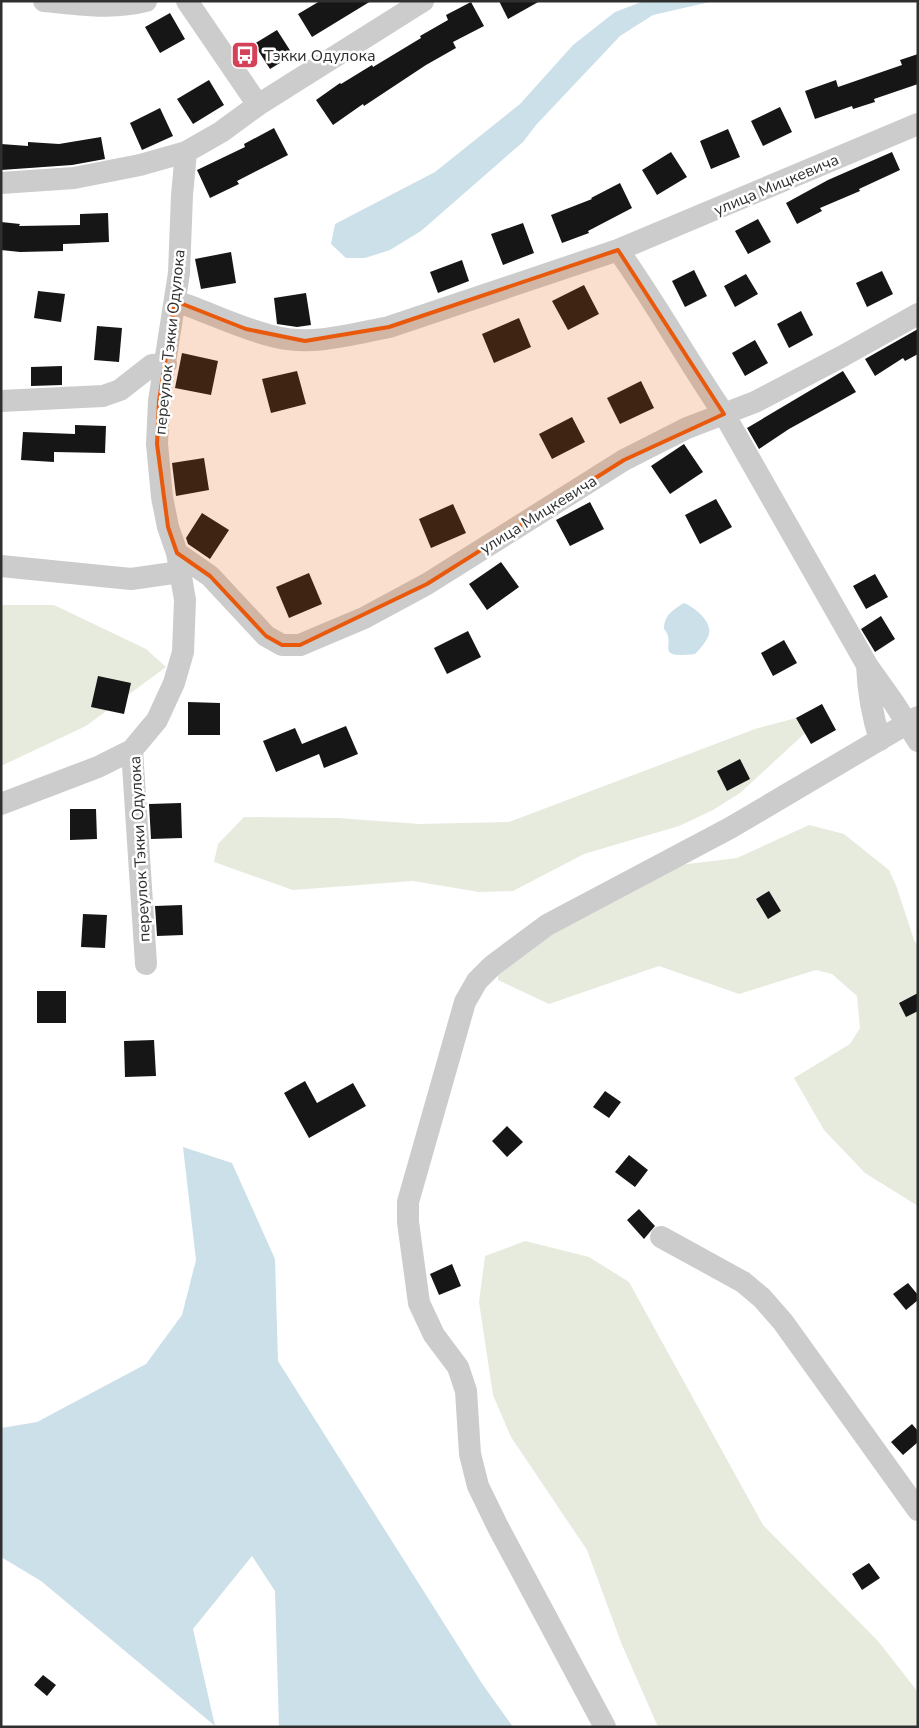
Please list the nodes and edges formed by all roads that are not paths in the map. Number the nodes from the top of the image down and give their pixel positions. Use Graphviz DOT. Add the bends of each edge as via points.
graph roads {
  1 [pos="44,1"];
  2 [pos="146,1"];
  3 [pos="187,1"];
  4 [pos="423,1"];
  5 [pos="258,105"];
  6 [pos="918,124"];
  7 [pos="186,152"];
  8 [pos="1,183"];
  9 [pos="618,250"];
  10 [pos="176,300"];
  11 [pos="918,314"];
  12 [pos="166,364"];
  13 [pos="1,401"];
  14 [pos="724,414"];
  15 [pos="178,562"];
  16 [pos="1,566"];
  17 [pos="866,665"];
  18 [pos="914,728"];
  19 [pos="880,740"];
  20 [pos="132,750"];
  21 [pos="1,804"];
  22 [pos="146,964"];
  23 [pos="661,1237"];
  24 [pos="918,1510"];
  25 [pos="606,1727"];
  1 -- 2 [label="street" via="130,5"];
  3 -- 5 [label="street"];
  4 -- 5 [label="street"];
  5 -- 7 [label="street"];
  6 -- 9 [label="street, улица Мицкевича"];
  7 -- 8 [label="street" via="74,178"];
  7 -- 10 [label="street, переулок Тэкки Одулока"];
  9 -- 10 [label="street, улица Мицкевича" via="389,327 305,341 277,338 246,329"];
  9 -- 14 [label="street"];
  10 -- 12 [label="street, переулок Тэкки Одулока"];
  11 -- 14 [label="street, улица Мицкевича" via="755,402"];
  12 -- 13 [label="street" via="152,365 120,390 103,396"];
  12 -- 15 [label="street, переулок Тэкки Одулока" via="159,401 157,444 162,497"];
  14 -- 15 [label="street, улица Мицкевича" via="687,428 624,460 427,584 364,618 300,645 282,645 266,636 210,576"];
  14 -- 17 [label="street"];
  15 -- 16 [label="street" via="131,579"];
  15 -- 20 [label="street, переулок Тэкки Одулока" via="185,600 182,652 174,683 157,720"];
  17 -- 18 [label="street"];
  17 -- 19 [label="street" via="873,719"];
  18 -- 19 [label="street"];
  19 -- 25 [label="street" via="730,828 547,925 492,966 477,981 465,1002 408,1202 419,1303 434,1335 458,1367 466,1391 470,1454 478,1486"];
  20 -- 21 [label="street" via="98,767"];
  20 -- 22 [label="street, переулок Тэкки Одулока"];
  23 -- 24 [label="street" via="743,1282 762,1298 783,1322"];
}
